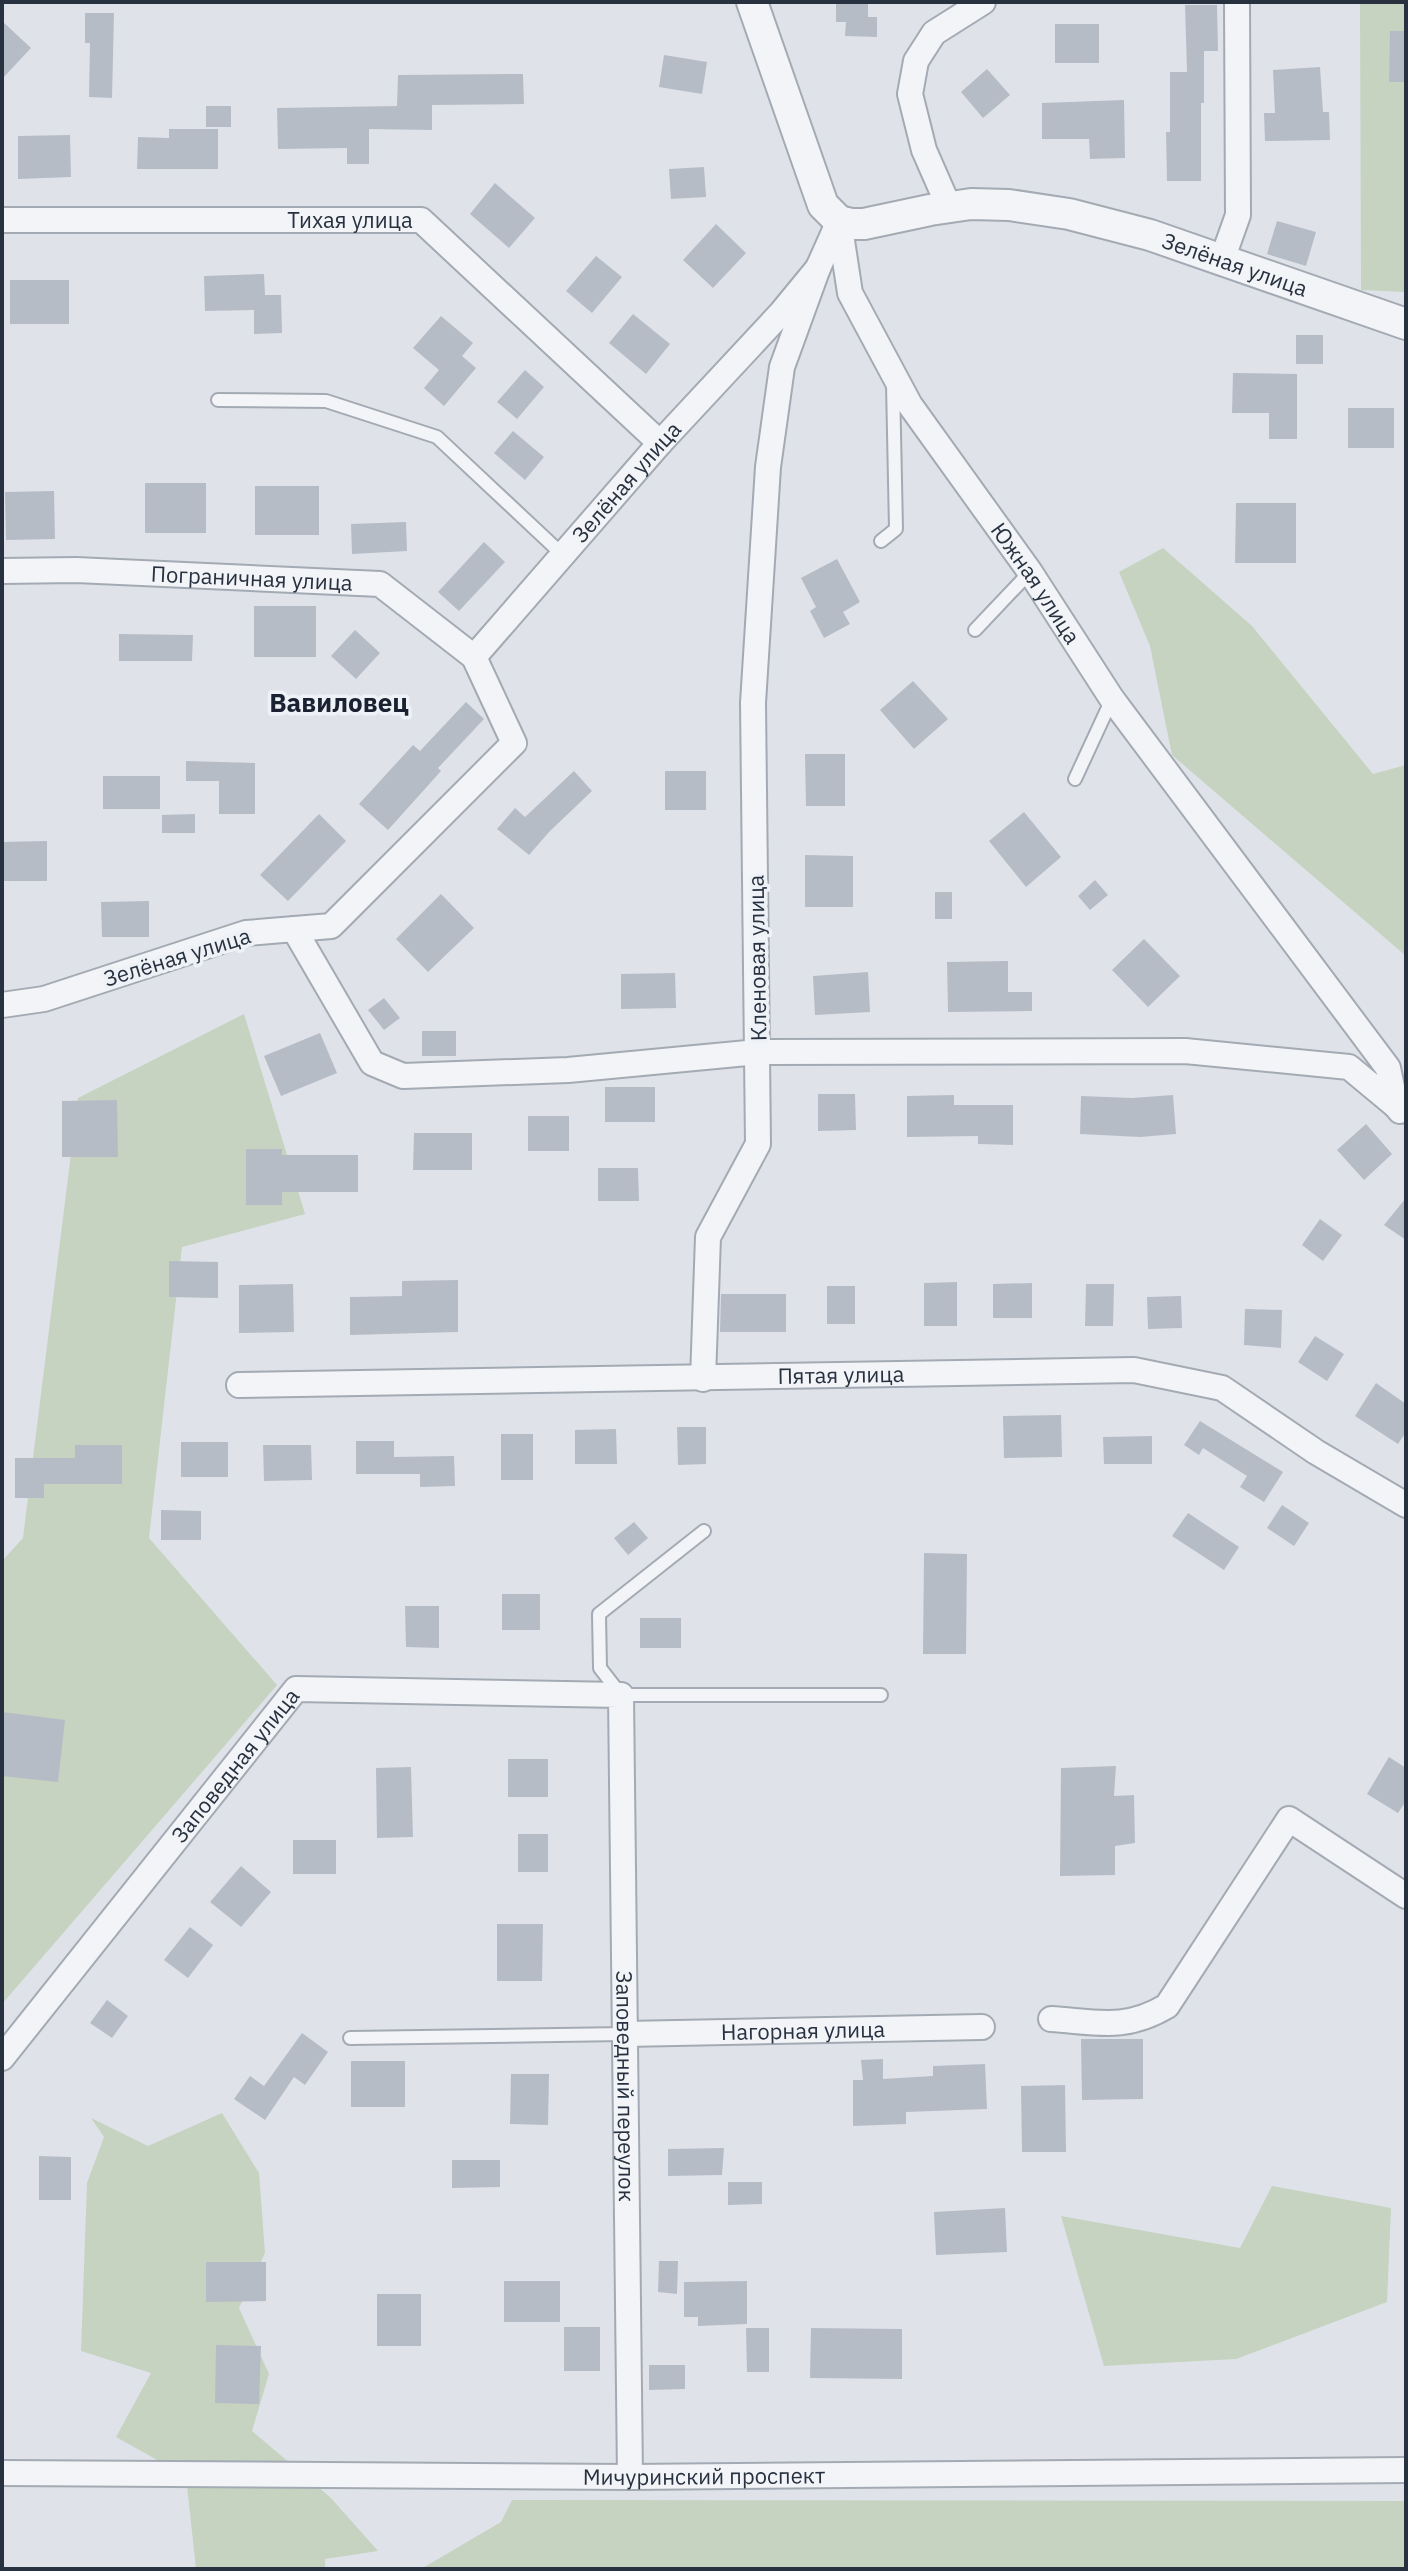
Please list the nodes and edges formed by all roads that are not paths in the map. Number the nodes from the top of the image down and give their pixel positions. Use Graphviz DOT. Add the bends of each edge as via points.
graph roads {
  1 [pos="752,2"];
  2 [pos="983,2"];
  3 [pos="1237,2"];
  4 [pos="949,207"];
  5 [pos="2,220"];
  6 [pos="839,221"];
  7 [pos="1222,260"];
  8 [pos="818,268"];
  9 [pos="1406,324"];
  10 [pos="892,372"];
  11 [pos="218,400"];
  12 [pos="660,443"];
  13 [pos="881,541"];
  14 [pos="564,556"];
  15 [pos="2,571"];
  16 [pos="1030,572"];
  17 [pos="975,630"];
  18 [pos="474,657"];
  19 [pos="1112,699"];
  20 [pos="1075,779"];
  21 [pos="294,929"];
  22 [pos="2,1005"];
  23 [pos="758,1052"];
  24 [pos="1401,1112"];
  25 [pos="703,1379"];
  26 [pos="239,1385"];
  27 [pos="1406,1505"];
  28 [pos="704,1531"];
  29 [pos="621,1695"];
  30 [pos="881,1695"];
  31 [pos="1406,1896"];
  32 [pos="1051,2019"];
  33 [pos="982,2027"];
  34 [pos="625,2034"];
  35 [pos="350,2038"];
  36 [pos="2,2058"];
  37 [pos="1406,2470"];
  38 [pos="2,2473"];
  39 [pos="630,2477"];
  1 -- 6 [label="street, Южная улица" via="823,205"];
  2 -- 4 [label="street" via="934,33 916,61 910,94 924,150"];
  3 -- 7 [label="street" via="1238,215"];
  4 -- 6 [label="street, Зелёная улица" via="864,224"];
  4 -- 7 [label="street, Зелёная улица" via="1009,205 1069,214"];
  5 -- 12 [label="street, Тихая улица" via="421,220"];
  6 -- 8 [label="street, Зелёная улица"];
  6 -- 10 [label="street, Южная улица" via="850,293"];
  7 -- 9 [label="street, Зелёная улица"];
  8 -- 12 [label="street, Зелёная улица"];
  8 -- 23 [label="street, Кленовая улица" via="782,367 768,467 753,703"];
  10 -- 13 [label="lane" via="896,529"];
  10 -- 16 [label="street, Южная улица"];
  11 -- 14 [label="lane" via="326,401 437,437"];
  12 -- 14 [label="street, Зелёная улица"];
  14 -- 18 [label="street, Зелёная улица"];
  15 -- 18 [label="street, Пограничная улица" via="380,584"];
  16 -- 17 [label="lane"];
  16 -- 19 [label="street, Южная улица"];
  18 -- 21 [label="street, Зелёная улица" via="514,743 331,926"];
  19 -- 20 [label="lane"];
  19 -- 24 [label="street, Южная улица" via="1388,1068"];
  21 -- 22 [label="street, Зелёная улица" via="246,933 44,999"];
  21 -- 23 [label="street" via="372,1063 403,1076 568,1070"];
  23 -- 24 [label="street, Кленовая улица" via="1185,1051 1349,1067"];
  23 -- 25 [label="street" via="758,1144 708,1237"];
  25 -- 26 [label="street, Пятая улица"];
  25 -- 27 [label="street, Пятая улица" via="1134,1370 1222,1388"];
  28 -- 29 [label="lane" via="599,1614 600,1668"];
  29 -- 30 [label="lane"];
  29 -- 34 [label="street, Заповедный переулок"];
  29 -- 36 [label="street, Заповедная улица" via="296,1689"];
  31 -- 32 [label="street" via="1289,1819 1167,2006 1125,2024"];
  33 -- 34 [label="street, Нагорная улица"];
  34 -- 35 [label="lane"];
  34 -- 39 [label="street, Заповедный переулок"];
  37 -- 39 [label="street, Мичуринский проспект"];
  38 -- 39 [label="street, Мичуринский проспект"];
}
